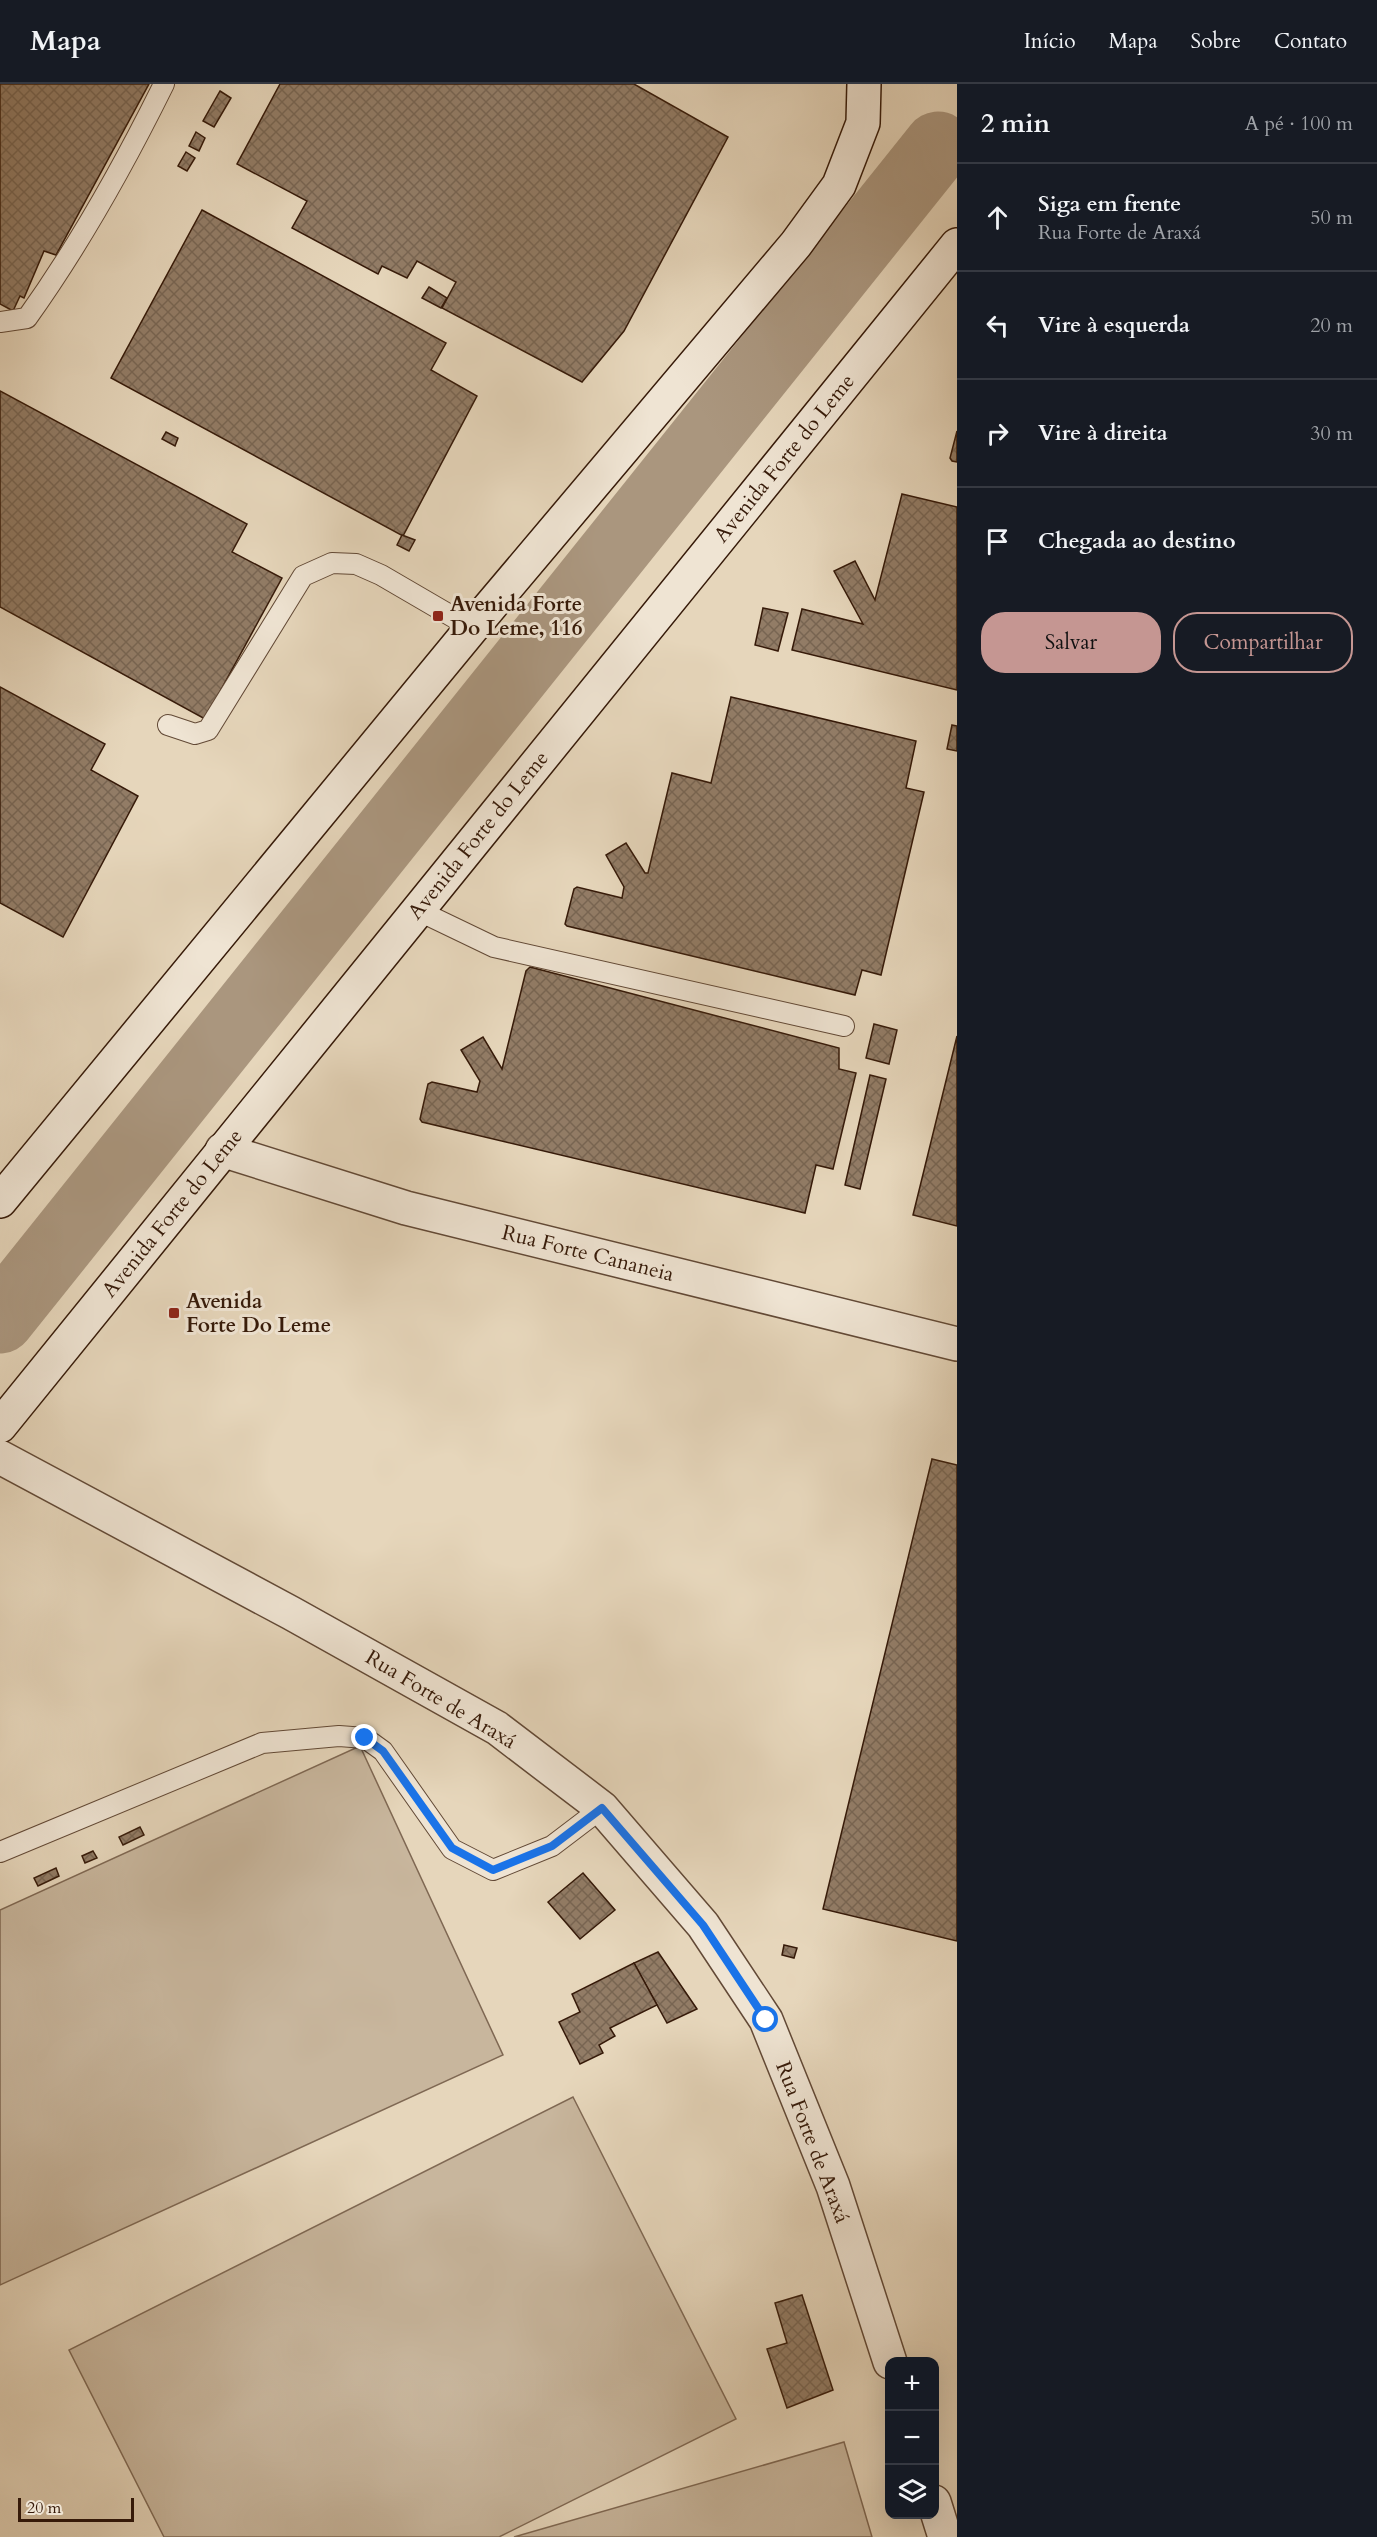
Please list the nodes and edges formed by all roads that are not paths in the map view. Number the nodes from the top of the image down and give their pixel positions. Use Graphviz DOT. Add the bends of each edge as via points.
graph roads {
  1 [pos="164,84"];
  2 [pos="864,84"];
  3 [pos="957,245"];
  4 [pos="0,322"];
  5 [pos="472,628"];
  6 [pos="168,724"];
  7 [pos="417,910"];
  8 [pos="844,1026"];
  9 [pos="222,1150"];
  10 [pos="0,1201"];
  11 [pos="957,1344"];
  12 [pos="0,1426"];
  13 [pos="0,1457"];
  14 [pos="602,1808"];
  15 [pos="0,1851"];
  16 [pos="889,2357"];
  17 [pos="939,2518"];
  18 [pos="945,2537"];
  1 -- 4 [label="lane" via="123,167 54,279 27,318"];
  2 -- 5 [label="main road" via="863,123 839,185 827,202 796,244"];
  3 -- 7 [label="main road, Avenida Forte do Leme"];
  5 -- 6 [label="lane" via="381,575 356,564 332,563 303,576 208,730 195,734"];
  5 -- 10 [label="main road"];
  7 -- 8 [label="lane" via="494,947"];
  7 -- 9 [label="main road, Avenida Forte do Leme"];
  9 -- 11 [label="main road, Rua Forte Cananeia" via="406,1208"];
  9 -- 12 [label="main road, Avenida Forte do Leme"];
  13 -- 14 [label="main road, Rua Forte de Araxá" via="497,1728"];
  14 -- 15 [label="lane" via="552,1846 493,1870 452,1848 383,1751 365,1738 339,1736 262,1743"];
  14 -- 16 [label="main road, Rua Forte de Araxá" via="703,1925 766,2020 833,2186"];
  17 -- 18 [label="main road"];
}
